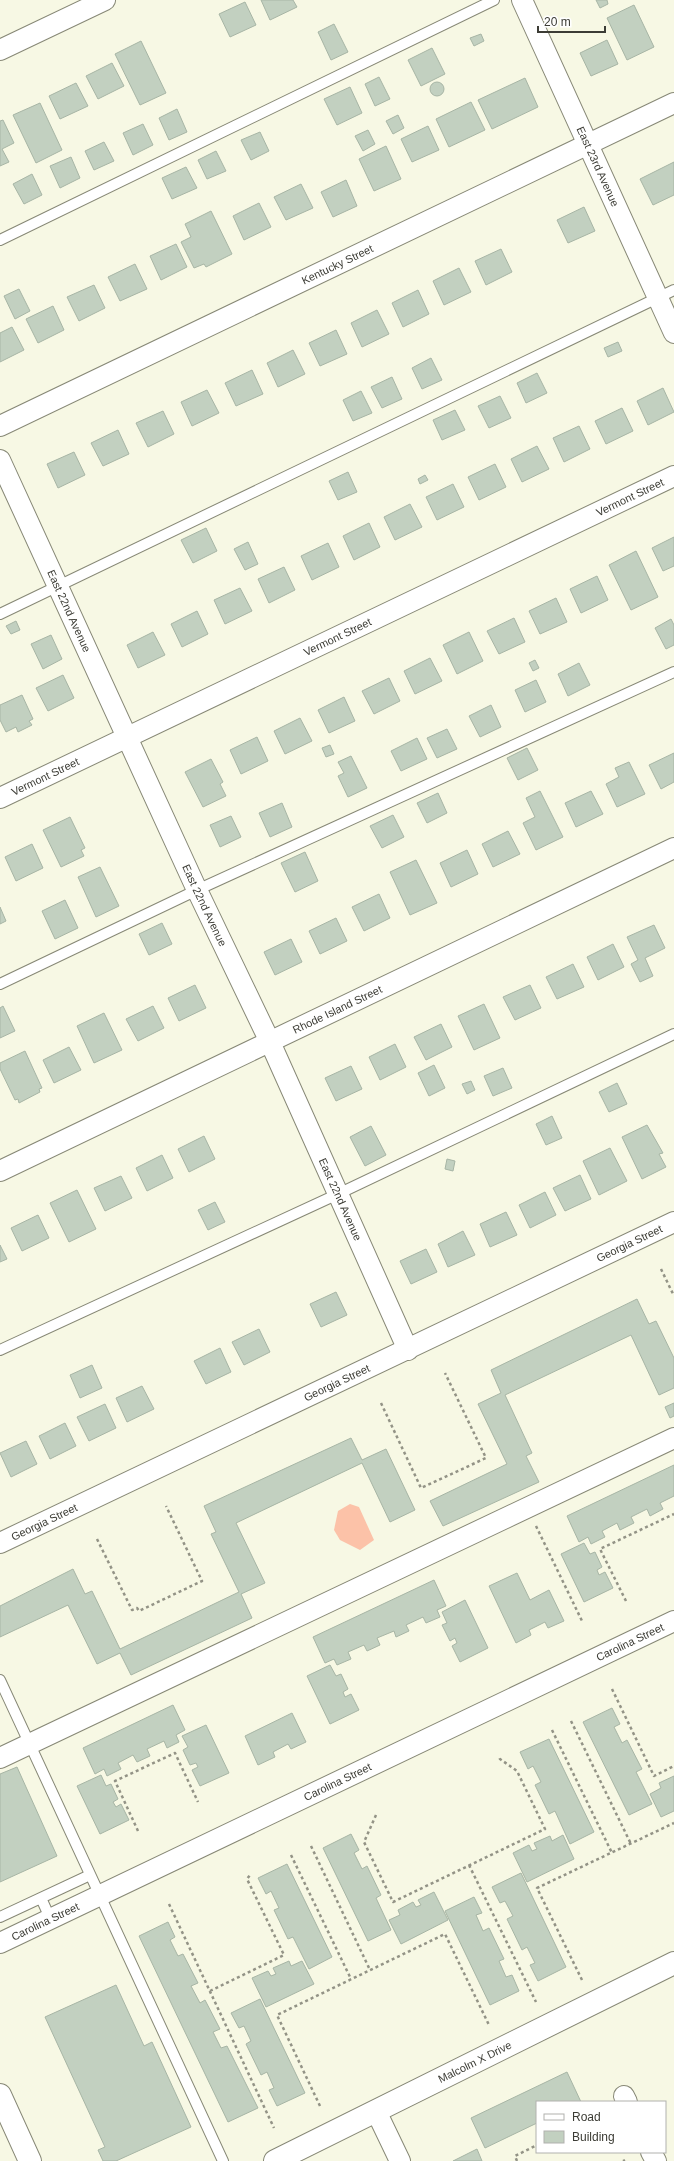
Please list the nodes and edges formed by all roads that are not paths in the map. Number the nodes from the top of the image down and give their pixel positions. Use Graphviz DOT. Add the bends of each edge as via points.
graph roads {
  1 [pos="105,0"];
  2 [pos="494,0"];
  3 [pos="522,0"];
  4 [pos="0,50"];
  5 [pos="674,103"];
  6 [pos="588,144"];
  7 [pos="0,240"];
  8 [pos="666,293"];
  9 [pos="674,334"];
  10 [pos="0,426"];
  11 [pos="0,460"];
  12 [pos="674,476"];
  13 [pos="57,586"];
  14 [pos="0,614"];
  15 [pos="674,672"];
  16 [pos="126,738"];
  17 [pos="0,798"];
  18 [pos="674,848"];
  19 [pos="197,890"];
  20 [pos="0,984"];
  21 [pos="674,1034"];
  22 [pos="270,1042"];
  23 [pos="0,1171"];
  24 [pos="338,1194"];
  25 [pos="674,1222"];
  26 [pos="0,1350"];
  27 [pos="408,1350"];
  28 [pos="674,1438"];
  29 [pos="0,1543"];
  30 [pos="674,1621"];
  31 [pos="0,1680"];
  32 [pos="30,1744"];
  33 [pos="0,1758"];
  34 [pos="90,1874"];
  35 [pos="99,1895"];
  36 [pos="41,1898"];
  37 [pos="0,1917"];
  38 [pos="50,1918"];
  39 [pos="1,1939"];
  40 [pos="674,1963"];
  41 [pos="1,2100"];
  42 [pos="376,2111"];
  43 [pos="27,2160"];
  44 [pos="223,2161"];
  45 [pos="275,2161"];
  46 [pos="400,2161"];
  1 -- 4 [label="street"];
  2 -- 7 [label="lane"];
  3 -- 6 [label="street, East 23rd Avenue"];
  5 -- 6 [label="street, Kentucky Street"];
  6 -- 8 [label="street, East 23rd Avenue"];
  6 -- 10 [label="street, Kentucky Street"];
  8 -- 9 [label="street, East 23rd Avenue"];
  8 -- 13 [label="lane"];
  11 -- 13 [label="street, East 22nd Avenue"];
  12 -- 16 [label="street, Vermont Street"];
  13 -- 14 [label="lane"];
  13 -- 16 [label="street, East 22nd Avenue"];
  15 -- 19 [label="lane"];
  16 -- 17 [label="street, Vermont Street"];
  16 -- 19 [label="street, East 22nd Avenue"];
  18 -- 22 [label="street, Rhode Island Street"];
  19 -- 20 [label="lane"];
  19 -- 22 [label="street, East 22nd Avenue"];
  21 -- 24 [label="lane"];
  22 -- 23 [label="street, Rhode Island Street"];
  22 -- 24 [label="street, East 22nd Avenue"];
  24 -- 26 [label="lane"];
  24 -- 27 [label="street, East 22nd Avenue"];
  25 -- 27 [label="street, Georgia Street"];
  27 -- 29 [label="street, Georgia Street"];
  28 -- 32 [label="street"];
  30 -- 35 [label="street, Carolina Street"];
  31 -- 32 [label="lane"];
  32 -- 33 [label="street"];
  32 -- 34 [label="lane"];
  34 -- 35 [label="lane"];
  34 -- 36 [label="lane"];
  35 -- 38 [label="street, Carolina Street"];
  35 -- 44 [label="lane"];
  36 -- 37 [label="lane"];
  36 -- 38 [label="lane"];
  38 -- 39 [label="street, Carolina Street"];
  40 -- 42 [label="street, Malcolm X Drive"];
  41 -- 43 [label="street"];
  42 -- 45 [label="street, Malcolm X Drive"];
  42 -- 46 [label="street"];
}
